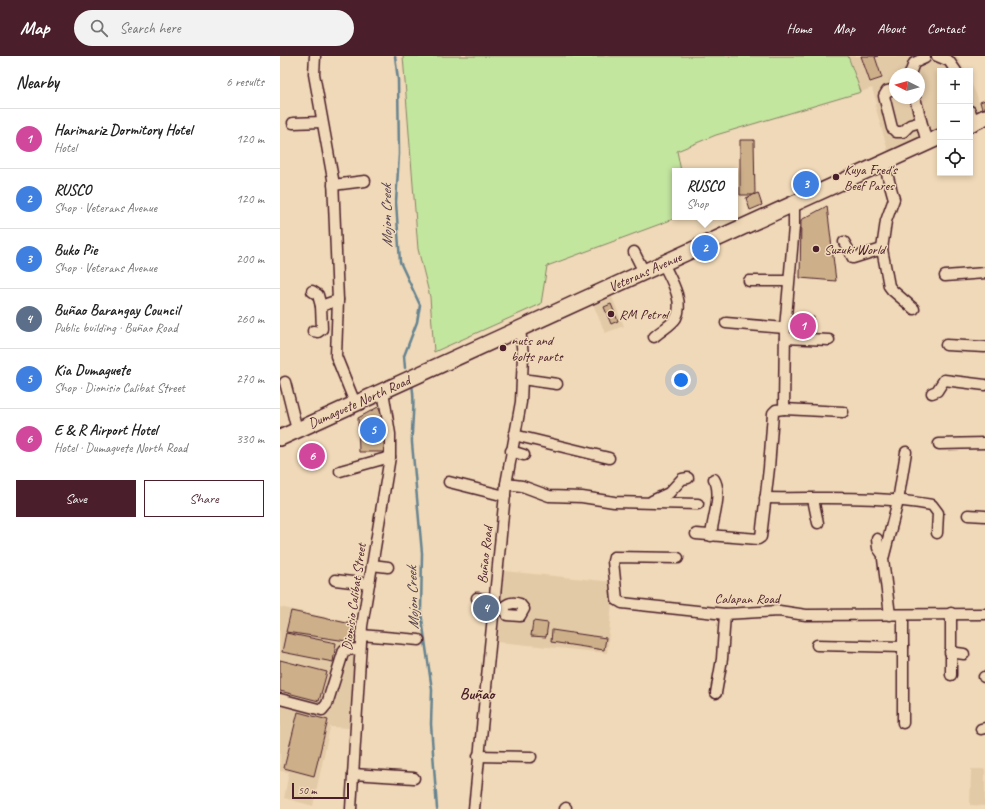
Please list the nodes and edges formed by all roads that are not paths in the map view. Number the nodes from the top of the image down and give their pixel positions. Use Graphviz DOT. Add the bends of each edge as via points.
graph roads {
  1 [pos="316,56"];
  2 [pos="937,56"];
  3 [pos="925,58"];
  4 [pos="912,68"];
  5 [pos="954,68"];
  6 [pos="889,90"];
  7 [pos="916,104"];
  8 [pos="322,122"];
  9 [pos="921,122"];
  10 [pos="292,123"];
  11 [pos="934,140"];
  12 [pos="884,163"];
  13 [pos="365,181"];
  14 [pos="334,185"];
  15 [pos="794,204"];
  16 [pos="844,242"];
  17 [pos="882,249"];
  18 [pos="634,252"];
  19 [pos="663,263"];
  20 [pos="644,272"];
  21 [pos="985,273"];
  22 [pos="945,276"];
  23 [pos="749,281"];
  24 [pos="788,281"];
  25 [pos="312,291"];
  26 [pos="338,300"];
  27 [pos="321,306"];
  28 [pos="914,309"];
  29 [pos="726,323"];
  30 [pos="520,329"];
  31 [pos="313,331"];
  32 [pos="785,333"];
  33 [pos="654,336"];
  34 [pos="829,340"];
  35 [pos="946,345"];
  36 [pos="985,347"];
  37 [pos="416,377"];
  38 [pos="522,379"];
  39 [pos="285,382"];
  40 [pos="557,384"];
  41 [pos="985,385"];
  42 [pos="383,391"];
  43 [pos="932,393"];
  44 [pos="355,403"];
  45 [pos="784,409"];
  46 [pos="843,412"];
  47 [pos="297,430"];
  48 [pos="514,435"];
  49 [pos="280,438"];
  50 [pos="985,443"];
  51 [pos="939,444"];
  52 [pos="511,451"];
  53 [pos="906,452"];
  54 [pos="524,455"];
  55 [pos="390,457"];
  56 [pos="609,458"];
  57 [pos="340,471"];
  58 [pos="688,478"];
  59 [pos="714,478"];
  60 [pos="449,482"];
  61 [pos="506,484"];
  62 [pos="505,496"];
  63 [pos="765,498"];
  64 [pos="813,499"];
  65 [pos="898,501"];
  66 [pos="648,502"];
  67 [pos="698,504"];
  68 [pos="968,515"];
  69 [pos="985,516"];
  70 [pos="818,523"];
  71 [pos="937,533"];
  72 [pos="696,534"];
  73 [pos="711,536"];
  74 [pos="877,539"];
  75 [pos="883,555"];
  76 [pos="678,558"];
  77 [pos="372,566"];
  78 [pos="388,567"];
  79 [pos="335,580"];
  80 [pos="369,584"];
  81 [pos="477,598"];
  82 [pos="498,605"];
  83 [pos="951,613"];
  84 [pos="725,614"];
  85 [pos="985,614"];
  86 [pos="890,615"];
  87 [pos="903,615"];
  88 [pos="361,635"];
  89 [pos="419,640"];
  90 [pos="817,645"];
  91 [pos="903,647"];
  92 [pos="360,649"];
  93 [pos="950,652"];
  94 [pos="964,654"];
  95 [pos="951,675"];
  96 [pos="716,692"];
  97 [pos="280,699"];
  98 [pos="904,723"];
  99 [pos="478,756"];
  100 [pos="531,757"];
  101 [pos="353,774"];
  102 [pos="414,778"];
  103 [pos="351,809"];
  104 [pos="474,809"];
  1 -- 8 [label="street" via="314,74"];
  2 -- 5 [label="street" via="948,61"];
  3 -- 4 [label="street" via="914,63"];
  6 -- 9 [label="street" via="884,96 892,128 896,132 903,132 910,125"];
  7 -- 9 [label="street"];
  8 -- 10 [label="street"];
  8 -- 14 [label="street"];
  9 -- 11 [label="street"];
  11 -- 12 [label="highway, Veterans Avenue"];
  12 -- 15 [label="highway, Veterans Avenue"];
  12 -- 17 [label="street" via="894,199 886,221"];
  13 -- 14 [label="street"];
  14 -- 26 [label="street"];
  15 -- 19 [label="highway, Veterans Avenue"];
  15 -- 24 [label="street"];
  16 -- 17 [label="street" via="853,258"];
  17 -- 28 [label="street" via="889,286"];
  18 -- 20 [label="street"];
  19 -- 20 [label="highway, Veterans Avenue"];
  19 -- 33 [label="street" via="676,290 677,314 674,320"];
  20 -- 30 [label="highway, Veterans Avenue"];
  21 -- 22 [label="street"];
  23 -- 24 [label="street"];
  24 -- 32 [label="street"];
  25 -- 27 [label="street" via="318,295"];
  26 -- 27 [label="street"];
  26 -- 44 [label="street" via="336,356"];
  27 -- 31 [label="street" via="322,330"];
  29 -- 32 [label="street"];
  30 -- 37 [label="highway, Veterans Avenue"];
  30 -- 38 [label="street, Buñao Road"];
  32 -- 34 [label="street"];
  32 -- 45 [label="street"];
  35 -- 36 [label="street"];
  37 -- 42 [label="highway, Dumaguete North Road"];
  38 -- 40 [label="street"];
  38 -- 48 [label="street, Buñao Road" via="521,402"];
  39 -- 47 [label="street"];
  41 -- 43 [label="street" via="944,380 937,391"];
  42 -- 44 [label="highway, Dumaguete North Road"];
  42 -- 55 [label="street, Dionisio Calibat Street" via="390,434"];
  44 -- 47 [label="highway, Dumaguete North Road"];
  45 -- 46 [label="street"];
  45 -- 63 [label="street" via="773,413"];
  47 -- 49 [label="highway, Dumaguete North Road"];
  48 -- 52 [label="street, Buñao Road"];
  48 -- 56 [label="street"];
  50 -- 51 [label="street"];
  52 -- 54 [label="street"];
  52 -- 61 [label="street, Buñao Road"];
  53 -- 65 [label="street"];
  55 -- 57 [label="street"];
  55 -- 77 [label="street, Dionisio Calibat Street"];
  58 -- 66 [label="street" via="682,479 669,493"];
  59 -- 73 [label="street" via="716,509"];
  60 -- 62 [label="street"];
  61 -- 62 [label="street, Buñao Road"];
  61 -- 66 [label="street" via="522,486 550,496 614,502"];
  62 -- 82 [label="street, Buñao Road"];
  63 -- 64 [label="street"];
  63 -- 73 [label="street" via="760,539"];
  64 -- 65 [label="street"];
  64 -- 70 [label="street"];
  65 -- 71 [label="street" via="932,506 936,509"];
  65 -- 75 [label="street"];
  66 -- 67 [label="street"];
  68 -- 69 [label="street"];
  72 -- 73 [label="street"];
  74 -- 75 [label="street" via="878,548"];
  75 -- 86 [label="street"];
  76 -- 84 [label="street, Calapan Road" via="614,557 617,600 622,603"];
  77 -- 78 [label="street"];
  77 -- 80 [label="street, Dionisio Calibat Street"];
  79 -- 80 [label="street"];
  80 -- 88 [label="street, Dionisio Calibat Street"];
  81 -- 82 [label="street"];
  82 -- 99 [label="street, Buñao Road"];
  83 -- 85 [label="street, Calapan Road"];
  83 -- 87 [label="street, Calapan Road"];
  83 -- 93 [label="street"];
  84 -- 86 [label="street, Calapan Road" via="779,612 806,616"];
  84 -- 96 [label="street" via="722,658"];
  86 -- 87 [label="street, Calapan Road"];
  87 -- 91 [label="street"];
  88 -- 89 [label="street"];
  88 -- 92 [label="street, Dionisio Calibat Street"];
  90 -- 91 [label="street"];
  91 -- 98 [label="street"];
  92 -- 97 [label="street" via="344,650 327,704 322,710"];
  92 -- 101 [label="street, Dionisio Calibat Street"];
  93 -- 94 [label="street"];
  93 -- 95 [label="street"];
  99 -- 100 [label="street"];
  99 -- 104 [label="street, Buñao Road"];
  101 -- 102 [label="street"];
  101 -- 103 [label="street, Dionisio Calibat Street"];
}
